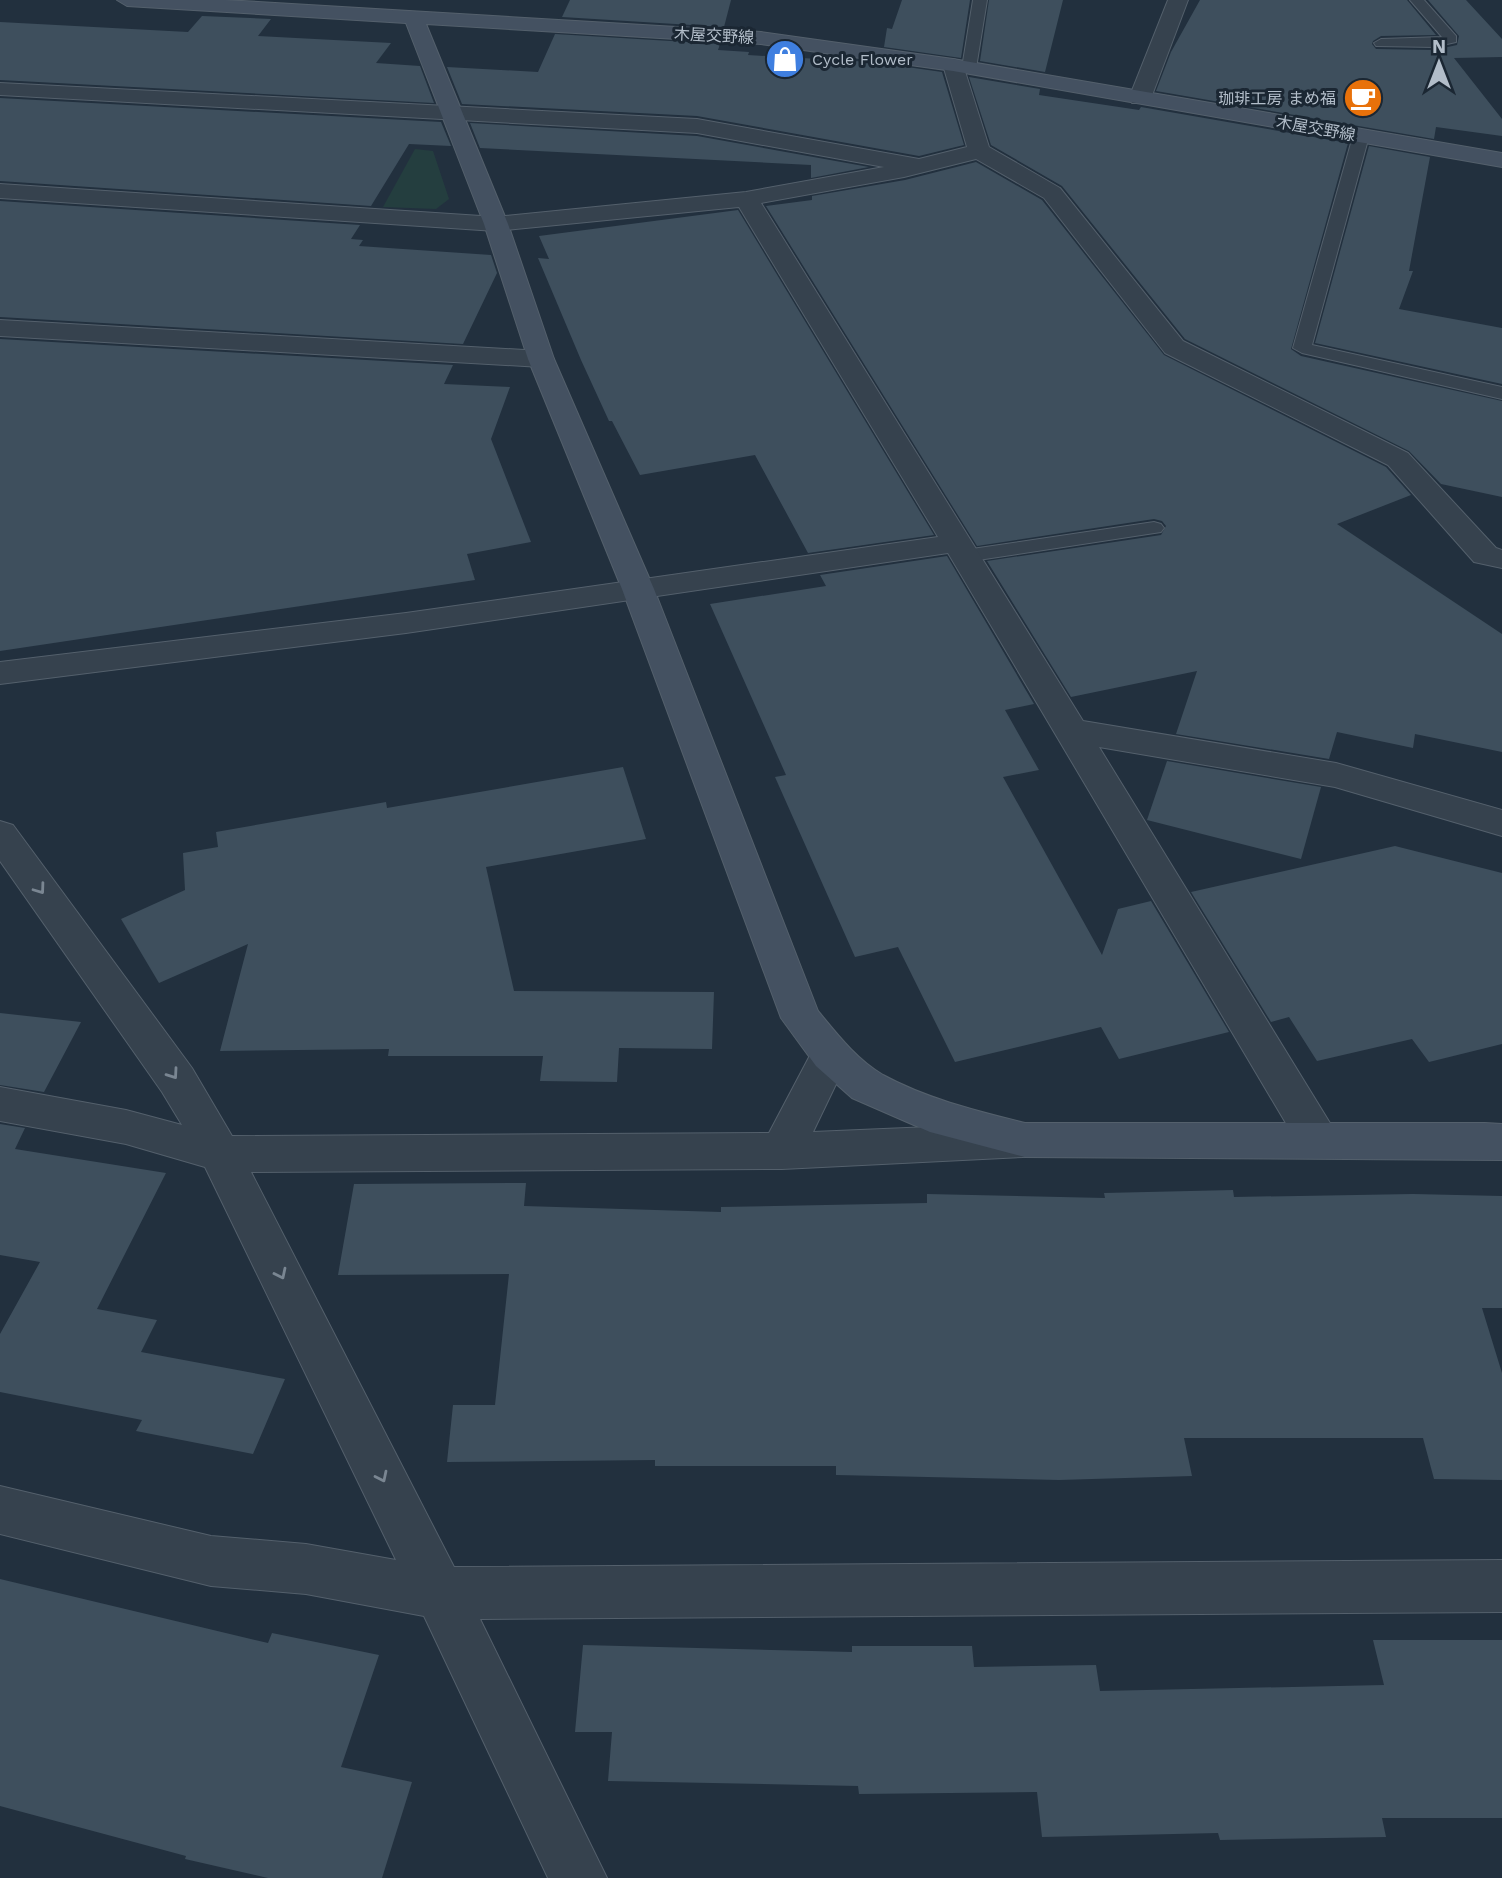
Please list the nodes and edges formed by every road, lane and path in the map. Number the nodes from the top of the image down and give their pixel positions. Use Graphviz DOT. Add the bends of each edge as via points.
graph roads {
  1 [pos="127,0"];
  2 [pos="980,0"];
  3 [pos="1178,0"];
  4 [pos="1417,0"];
  5 [pos="414,18"];
  6 [pos="1381,43"];
  7 [pos="961,66"];
  8 [pos="0,89"];
  9 [pos="1140,98"];
  10 [pos="452,111"];
  11 [pos="1361,136"];
  12 [pos="979,151"];
  13 [pos="1502,160"];
  14 [pos="918,166"];
  15 [pos="0,191"];
  16 [pos="746,199"];
  17 [pos="496,223"];
  18 [pos="0,328"];
  19 [pos="541,359"];
  20 [pos="1502,393"];
  21 [pos="1154,528"];
  22 [pos="961,550"];
  23 [pos="1502,559"];
  24 [pos="638,589"];
  25 [pos="0,674"];
  26 [pos="1072,731"];
  27 [pos="1502,823"];
  28 [pos="0,834"];
  29 [pos="830,1055"];
  30 [pos="0,1104"];
  31 [pos="1026,1140"];
  32 [pos="1318,1140"];
  33 [pos="1502,1142"];
  34 [pos="782,1151"];
  35 [pos="220,1154"];
  36 [pos="0,1510"];
  37 [pos="1502,1586"];
  38 [pos="440,1593"];
  39 [pos="578,1878"];
  1 -- 5 [label="street, 木屋交野線"];
  2 -- 7 [label="lane"];
  3 -- 9 [label="street"];
  4 -- 6 [label="lane" via="1451,39"];
  5 -- 7 [label="street, 木屋交野線" via="761,38"];
  5 -- 10 [label="street"];
  7 -- 9 [label="street, 木屋交野線"];
  7 -- 12 [label="street"];
  8 -- 10 [label="street"];
  9 -- 11 [label="street, 木屋交野線"];
  10 -- 14 [label="street" via="697,126"];
  10 -- 17 [label="street"];
  11 -- 13 [label="street, 木屋交野線"];
  11 -- 20 [label="lane" via="1302,348"];
  12 -- 14 [label="street"];
  12 -- 23 [label="street" via="1052,193 1174,347 1398,459 1485,555"];
  14 -- 16 [label="street"];
  15 -- 17 [label="street"];
  16 -- 17 [label="street"];
  16 -- 22 [label="street"];
  17 -- 19 [label="street"];
  18 -- 19 [label="street"];
  19 -- 24 [label="street"];
  21 -- 22 [label="lane"];
  22 -- 24 [label="street"];
  22 -- 26 [label="street"];
  24 -- 25 [label="street"];
  24 -- 29 [label="street" via="801,1018"];
  26 -- 27 [label="street" via="1336,775"];
  26 -- 32 [label="street"];
  28 -- 35 [label="street, one-way" via="177,1080"];
  29 -- 31 [label="street" via="866,1086 945,1120"];
  29 -- 34 [label="street"];
  30 -- 35 [label="street" via="126,1127"];
  31 -- 32 [label="street"];
  31 -- 34 [label="street"];
  32 -- 33 [label="street"];
  34 -- 35 [label="street"];
  35 -- 38 [label="street, one-way"];
  36 -- 38 [label="street" via="211,1561 306,1569"];
  37 -- 38 [label="street"];
  38 -- 39 [label="street"];
}
